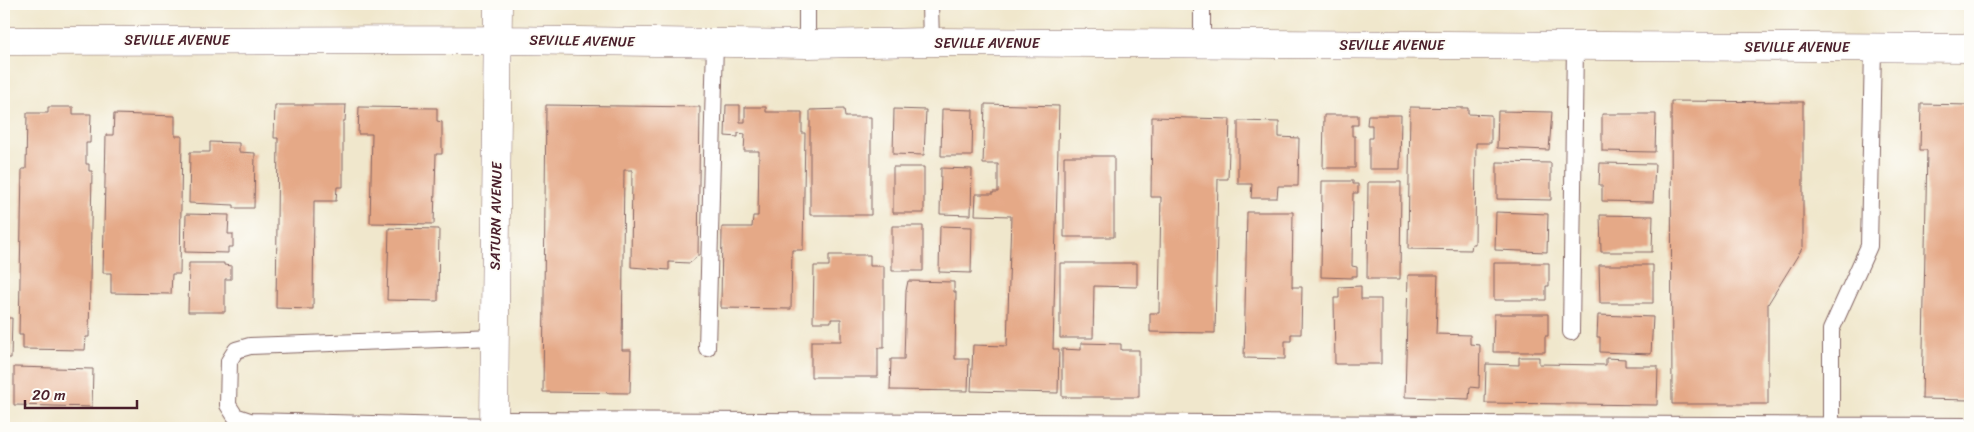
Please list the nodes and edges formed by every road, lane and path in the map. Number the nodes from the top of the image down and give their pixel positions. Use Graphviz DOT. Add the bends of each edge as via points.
graph roads {
  1 [pos="498,4"];
  2 [pos="807,4"];
  3 [pos="930,4"];
  4 [pos="1202,4"];
  5 [pos="497,40"];
  6 [pos="4,41"];
  7 [pos="715,42"];
  8 [pos="930,42"];
  9 [pos="808,44"];
  10 [pos="1202,44"];
  11 [pos="1576,46"];
  12 [pos="1873,48"];
  13 [pos="1970,48"];
  14 [pos="1571,332"];
  15 [pos="494,337"];
  16 [pos="707,348"];
  17 [pos="494,425"];
  18 [pos="1728,426"];
  19 [pos="1970,426"];
  20 [pos="1830,427"];
  1 -- 5 [label="street, SATURN AVENUE"];
  2 -- 9 [label="lane"];
  3 -- 8 [label="lane"];
  4 -- 10 [label="lane"];
  5 -- 6 [label="street, SEVILLE AVENUE"];
  5 -- 7 [label="street, SEVILLE AVENUE"];
  5 -- 15 [label="street, SATURN AVENUE"];
  7 -- 9 [label="street, SEVILLE AVENUE"];
  7 -- 16 [label="lane"];
  8 -- 9 [label="street, SEVILLE AVENUE"];
  8 -- 10 [label="street, SEVILLE AVENUE"];
  10 -- 11 [label="street, SEVILLE AVENUE"];
  11 -- 12 [label="street, SEVILLE AVENUE"];
  11 -- 14 [label="lane"];
  12 -- 13 [label="street, SEVILLE AVENUE"];
  12 -- 20 [label="lane" via="1869,246 1831,330"];
  15 -- 17 [label="street, SATURN AVENUE"];
  15 -- 17 [label="lane" via="250,346 236,350 229,361 228,405 235,416 250,421"];
  17 -- 18 [label="lane"];
  18 -- 20 [label="lane"];
  19 -- 20 [label="lane"];
}
